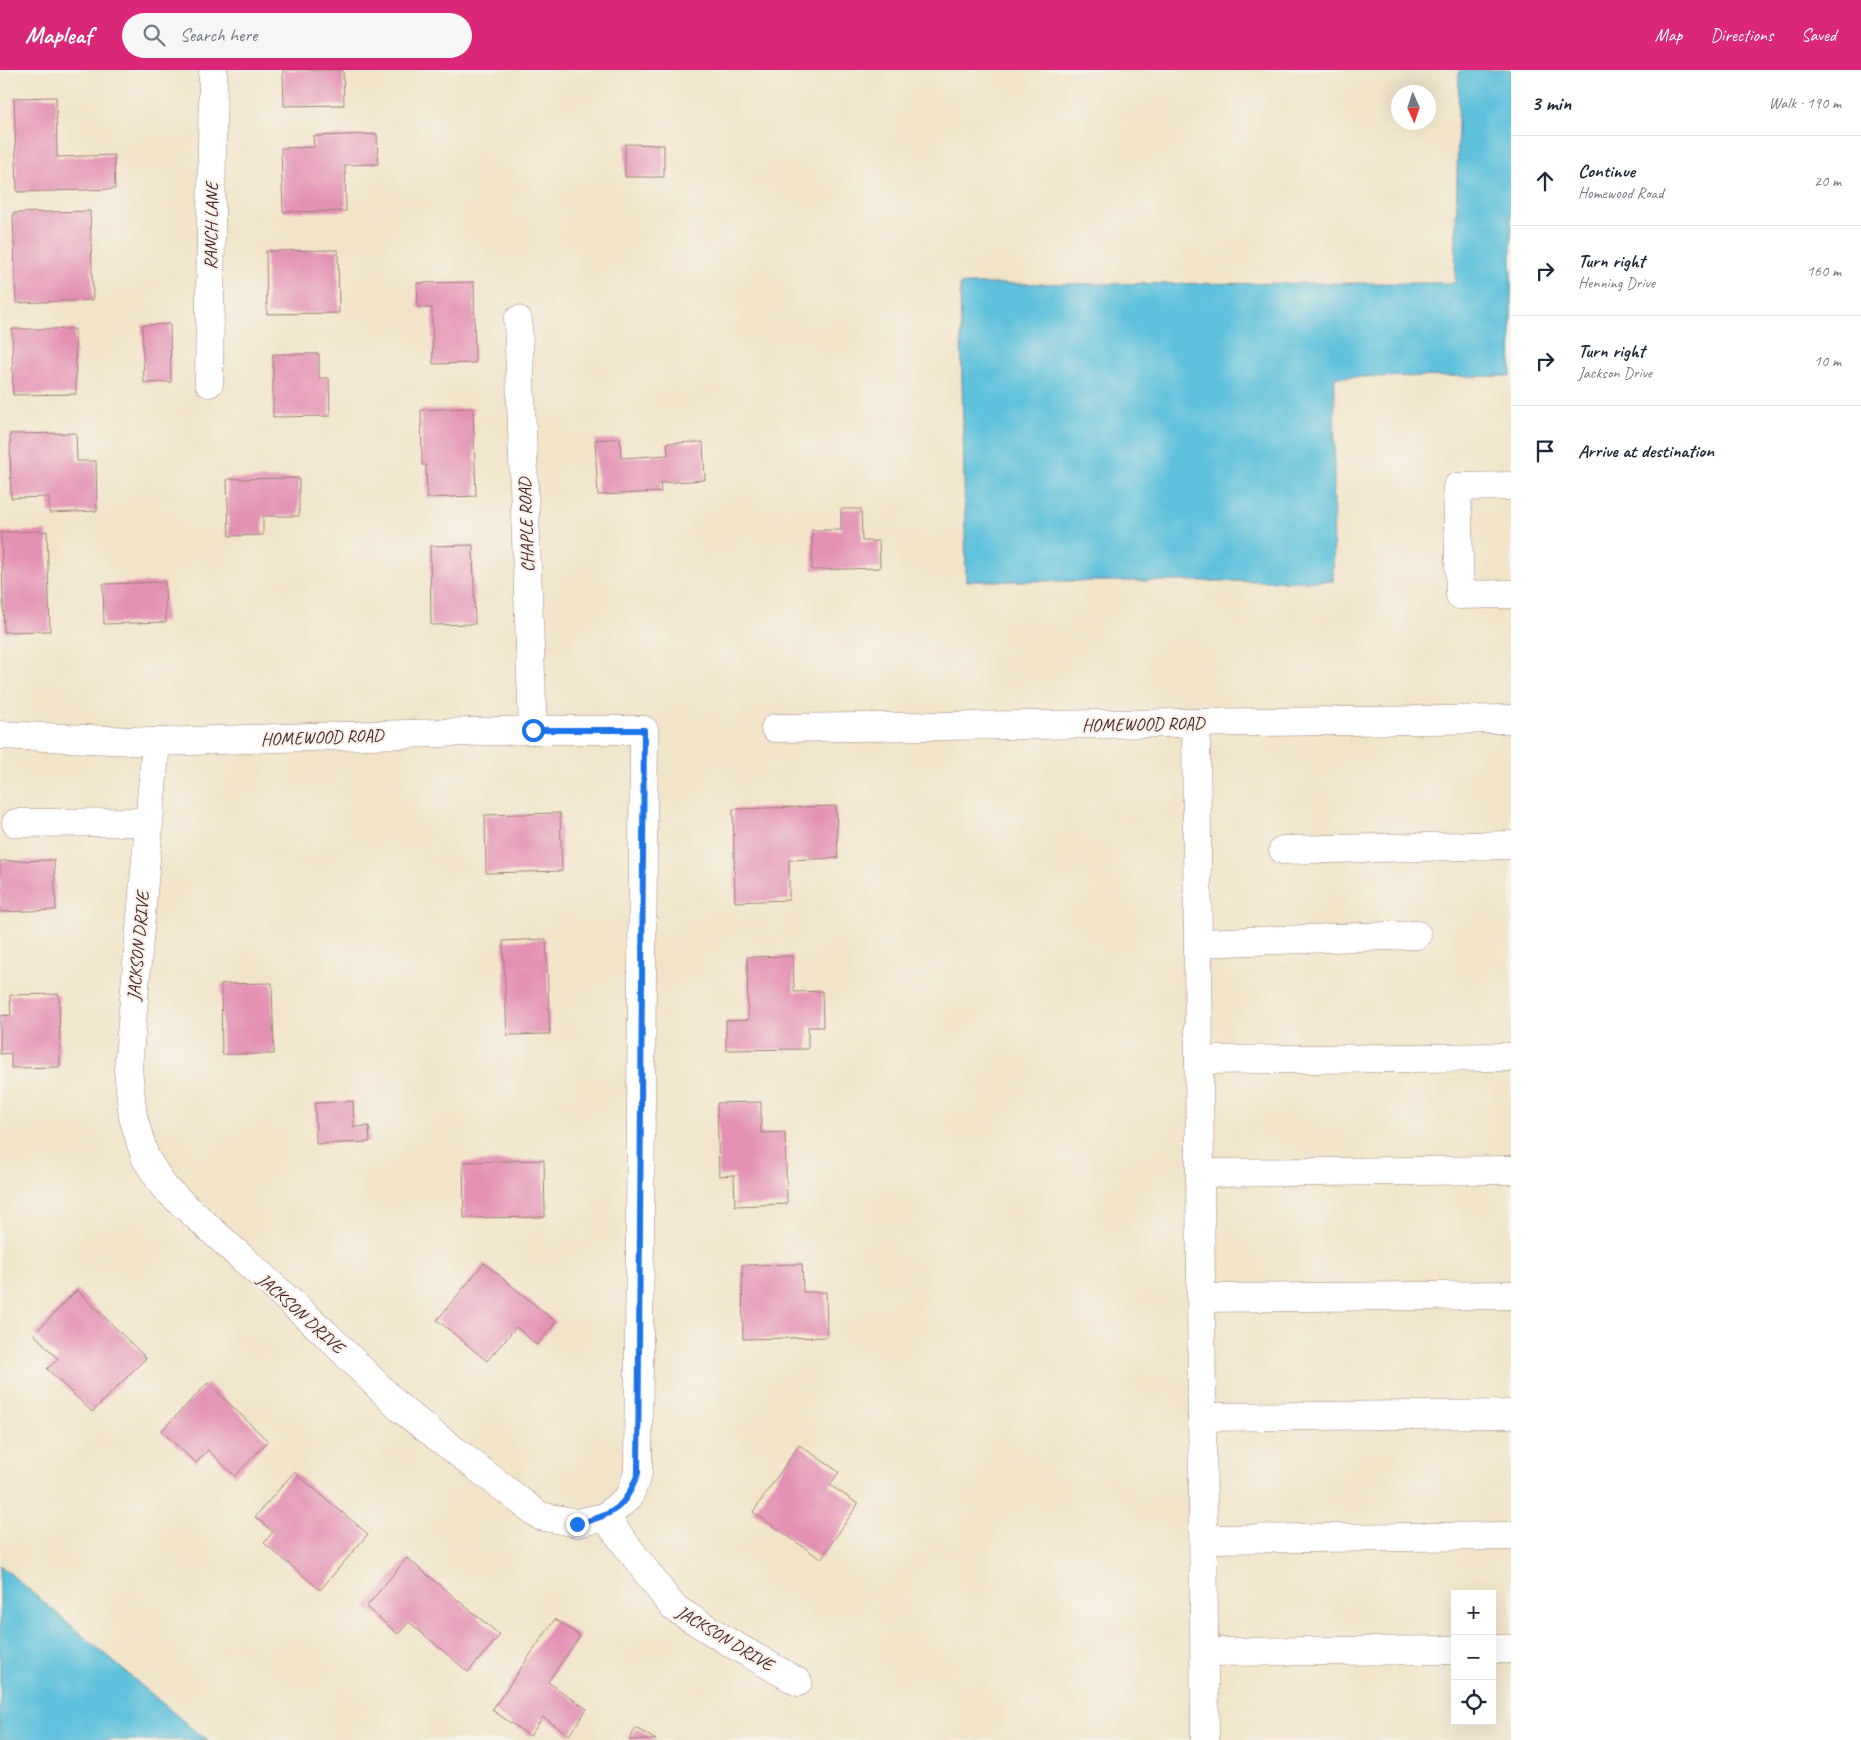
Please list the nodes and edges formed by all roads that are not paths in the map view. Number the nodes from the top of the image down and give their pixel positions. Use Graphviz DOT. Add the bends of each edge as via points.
graph roads {
  1 [pos="213,70"];
  2 [pos="518,320"];
  3 [pos="209,382"];
  4 [pos="1511,486"];
  5 [pos="1511,594"];
  6 [pos="1511,719"];
  7 [pos="1196,723"];
  8 [pos="775,728"];
  9 [pos="533,730"];
  10 [pos="0,736"];
  11 [pos="156,742"];
  12 [pos="148,822"];
  13 [pos="16,823"];
  14 [pos="1511,845"];
  15 [pos="1284,850"];
  16 [pos="1417,935"];
  17 [pos="1198,943"];
  18 [pos="1511,1057"];
  19 [pos="1199,1060"];
  20 [pos="1511,1170"];
  21 [pos="1200,1172"];
  22 [pos="1511,1295"];
  23 [pos="1202,1298"];
  24 [pos="1511,1414"];
  25 [pos="1202,1417"];
  26 [pos="605,1517"];
  27 [pos="1511,1536"];
  28 [pos="1204,1539"];
  29 [pos="1496,1649"];
  30 [pos="1511,1649"];
  31 [pos="1451,1650"];
  32 [pos="1205,1652"];
  33 [pos="798,1682"];
  34 [pos="1206,1740"];
  1 -- 3 [label="street, RANCH LANE"];
  2 -- 9 [label="street, CHAPLE ROAD"];
  4 -- 5 [label="street" via="1457,487 1460,595"];
  6 -- 7 [label="street, HOMEWOOD ROAD"];
  7 -- 8 [label="street, HOMEWOOD ROAD"];
  7 -- 17 [label="street"];
  9 -- 11 [label="street, HOMEWOOD ROAD"];
  9 -- 26 [label="street, HOMEWOOD ROAD" via="644,730 638,1473 629,1498"];
  10 -- 11 [label="street, HOMEWOOD ROAD"];
  11 -- 12 [label="street, JACKSON DRIVE"];
  12 -- 13 [label="street"];
  12 -- 26 [label="street, JACKSON DRIVE" via="128,1069 133,1117 145,1156 164,1187 326,1334 401,1410 489,1478 540,1516 577,1524"];
  14 -- 15 [label="street"];
  16 -- 17 [label="street"];
  17 -- 19 [label="street"];
  18 -- 19 [label="street"];
  19 -- 21 [label="street"];
  20 -- 21 [label="street"];
  21 -- 23 [label="street"];
  22 -- 23 [label="street"];
  23 -- 25 [label="street"];
  24 -- 25 [label="street"];
  25 -- 28 [label="street"];
  26 -- 33 [label="street, JACKSON DRIVE" via="673,1607"];
  27 -- 28 [label="street"];
  28 -- 32 [label="street"];
  29 -- 30 [label="street"];
  31 -- 32 [label="street"];
  32 -- 34 [label="street"];
}
